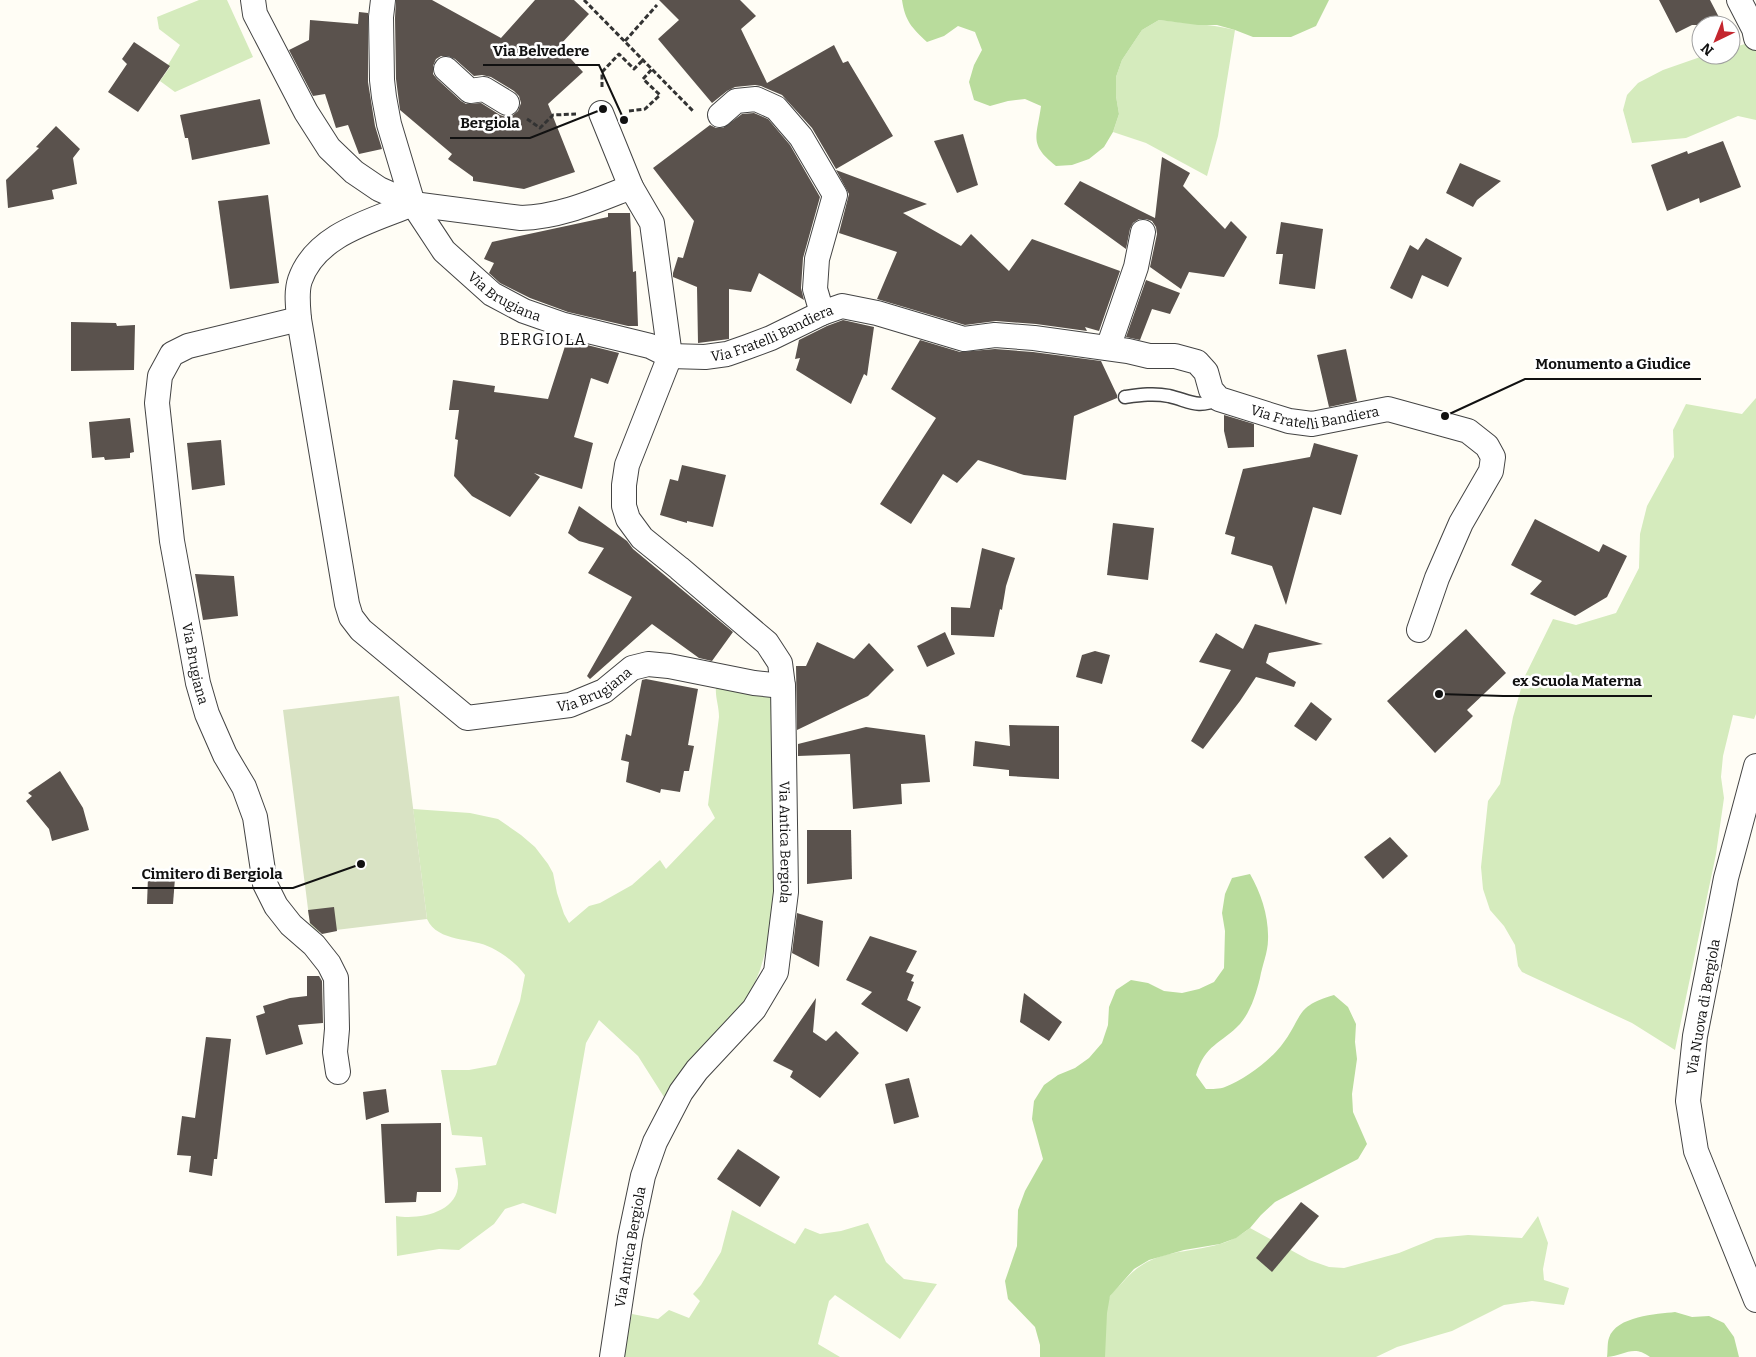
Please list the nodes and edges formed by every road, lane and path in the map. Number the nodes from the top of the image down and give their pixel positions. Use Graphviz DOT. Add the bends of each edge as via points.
graph roads {
  1 [pos="253,0"];
  2 [pos="383,0"];
  3 [pos="584,0"];
  4 [pos="1739,0"];
  5 [pos="657,5"];
  6 [pos="1756,38"];
  7 [pos="624,42"];
  8 [pos="643,60"];
  9 [pos="652,69"];
  10 [pos="446,70"];
  11 [pos="507,103"];
  12 [pos="601,112"];
  13 [pos="720,115"];
  14 [pos="631,187"];
  15 [pos="413,204"];
  16 [pos="1144,232"];
  17 [pos="822,313"];
  18 [pos="299,319"];
  19 [pos="1108,348"];
  20 [pos="670,356"];
  21 [pos="1126,397"];
  22 [pos="1219,399"];
  23 [pos="1419,630"];
  24 [pos="783,686"];
  25 [pos="1756,766"];
  26 [pos="338,1072"];
  27 [pos="1756,1300"];
  28 [pos="612,1357"];
  1 -- 15 [label="street" via="255,14 274,53 329,148 354,172 379,189"];
  2 -- 15 [label="street, Via Brugiana" via="384,97"];
  3 -- 7 [label="path"];
  4 -- 6 [label="street"];
  5 -- 7 [label="path"];
  7 -- 8 [label="path"];
  8 -- 9 [label="path"];
  8 -- 12 [label="path" via="634,69 619,54 602,72"];
  9 -- 12 [label="path" via="643,79 660,95 644,110"];
  9 -- 13 [label="path" via="698,115"];
  10 -- 11 [label="street" via="470,90 484,89"];
  12 -- 14 [label="street"];
  13 -- 17 [label="street" via="736,101 756,99 776,108 800,137 835,196 817,259 815,289"];
  14 -- 15 [label="street" via="569,211 539,218 496,216"];
  14 -- 20 [label="street" via="652,223"];
  15 -- 18 [label="street, Via Brugiana" via="345,232 319,249 300,280 297,294"];
  15 -- 20 [label="street, Via Brugiana" via="444,251 492,294 524,311 564,325 650,346"];
  16 -- 19 [label="street" via="1136,268"];
  17 -- 19 [label="street, Via Fratelli Bandiera" via="842,306 964,339 995,335"];
  17 -- 20 [label="street, Via Fratelli Bandiera" via="771,338 727,354"];
  18 -- 24 [label="street, Via Brugiana" via="351,617 360,630 460,713 468,718 570,705 604,690 632,668 648,664"];
  18 -- 26 [label="street, Via Brugiana" via="188,346 172,354 160,376 156,403 172,540 198,683 207,714 244,787 255,817 264,884 276,906 291,925 314,945 336,978 335,1052"];
  19 -- 22 [label="street, Via Fratelli Bandiera" via="1149,356 1175,356 1197,362 1206,372 1211,390"];
  20 -- 24 [label="street, Via Antica Bergiola" via="627,465 624,506 628,520 642,538 767,643 780,663"];
  21 -- 22 [label="lane" via="1146,394 1169,396 1193,404 1208,404"];
  22 -- 23 [label="street, Via Fratelli Bandiera" via="1289,421 1312,424 1388,409 1468,431 1487,446 1494,457 1491,471 1461,524"];
  24 -- 28 [label="street, Via Antica Bergiola" via="786,892 776,972 754,1009 697,1070 681,1092 655,1142 643,1176 630,1238"];
  25 -- 27 [label="street, Via Nuova di Bergiola" via="1726,878 1695,1036 1688,1101 1696,1151"];
}
